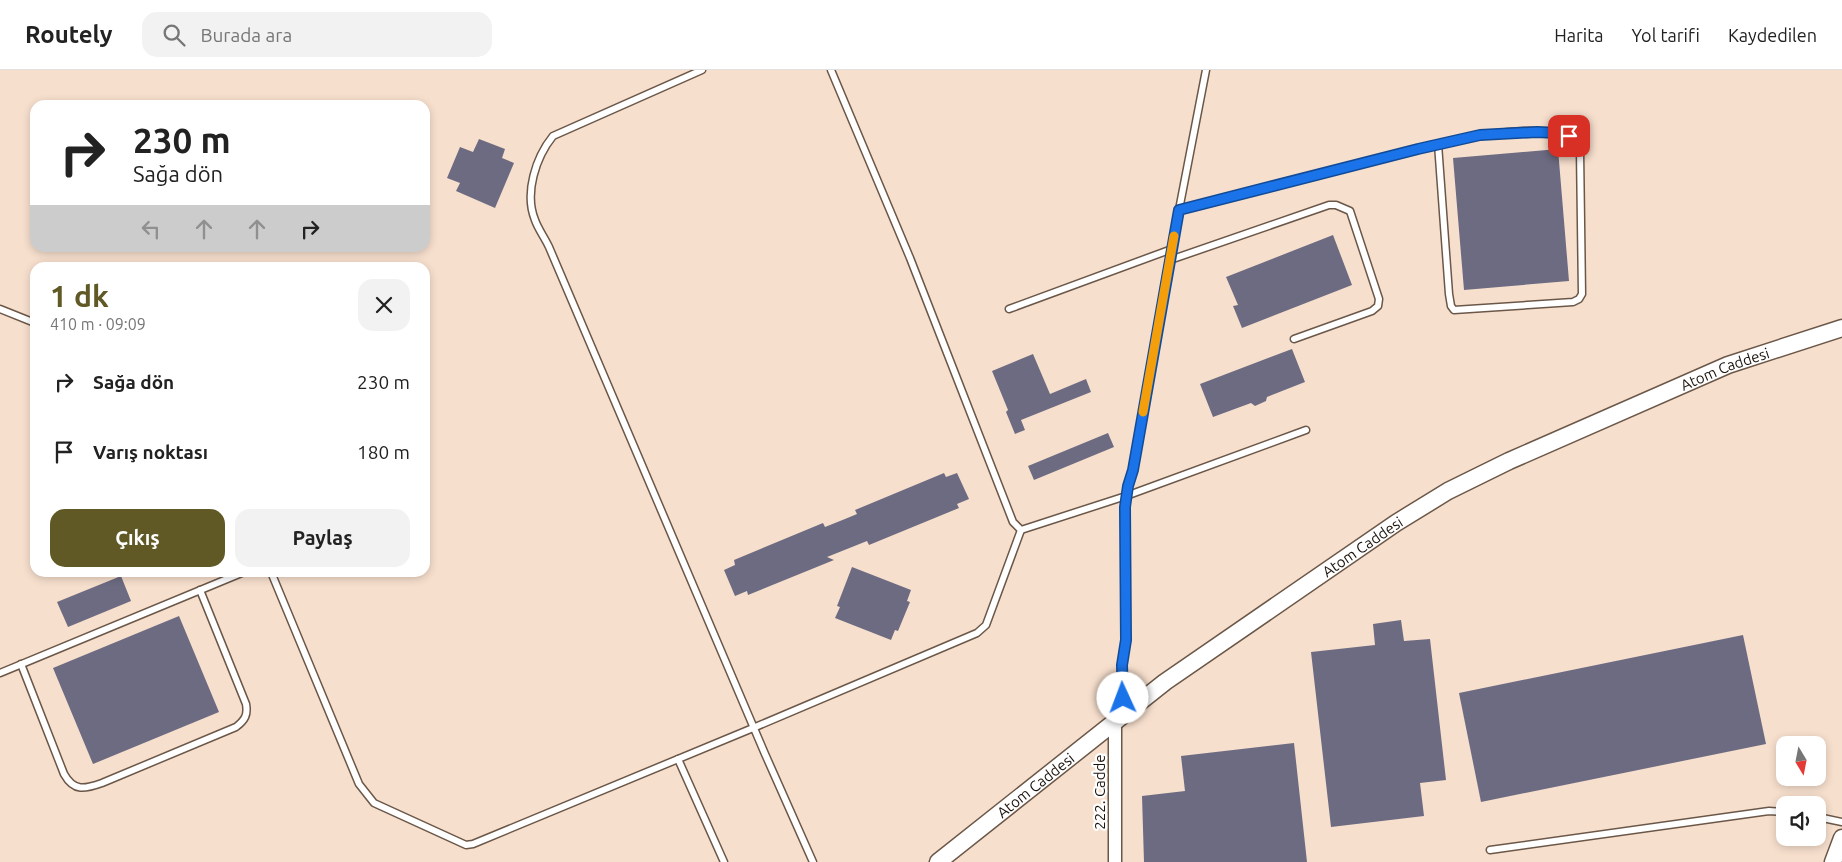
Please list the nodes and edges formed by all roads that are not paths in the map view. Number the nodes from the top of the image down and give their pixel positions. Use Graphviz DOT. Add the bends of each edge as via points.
graph roads {
  1 [pos="702,70"];
  2 [pos="831,70"];
  3 [pos="1206,70"];
  4 [pos="1438,144"];
  5 [pos="1179,210"];
  6 [pos="1172,249"];
  7 [pos="1170,260"];
  8 [pos="0,309"];
  9 [pos="1009,310"];
  10 [pos="30,322"];
  11 [pos="1842,328"];
  12 [pos="1294,340"];
  13 [pos="1306,430"];
  14 [pos="1126,496"];
  15 [pos="1020,530"];
  16 [pos="232,577"];
  17 [pos="273,577"];
  18 [pos="200,590"];
  19 [pos="21,664"];
  20 [pos="0,673"];
  21 [pos="1119,718"];
  22 [pos="753,728"];
  23 [pos="678,759"];
  24 [pos="1776,811"];
  25 [pos="1826,819"];
  26 [pos="1842,822"];
  27 [pos="1842,838"];
  28 [pos="1490,850"];
  29 [pos="724,862"];
  30 [pos="813,862"];
  31 [pos="938,862"];
  32 [pos="1115,862"];
  33 [pos="1834,862"];
  1 -- 22 [label="lane" via="553,136 534,168 532,206 535,221 549,247"];
  2 -- 15 [label="lane" via="914,267 1012,522"];
  3 -- 5 [label="lane"];
  4 -- 4 [label="lane" via="1451,306 1454,310 1579,299 1582,294 1580,151 1574,139 1558,133 1537,132 1480,135"];
  4 -- 5 [label="lane"];
  5 -- 6 [label="lane"];
  6 -- 7 [label="lane"];
  6 -- 9 [label="lane"];
  7 -- 12 [label="lane" via="1329,205 1350,211 1379,299 1378,306"];
  7 -- 14 [label="lane"];
  8 -- 10 [label="lane"];
  11 -- 21 [label="street, Atom Caddesi" via="1728,365 1448,491 1396,523 1165,682"];
  13 -- 14 [label="lane"];
  14 -- 15 [label="lane"];
  14 -- 21 [label="lane" via="1126,640"];
  15 -- 22 [label="lane" via="982,630"];
  16 -- 18 [label="lane"];
  17 -- 23 [label="lane" via="359,784 374,803 462,844 473,844"];
  18 -- 19 [label="lane"];
  18 -- 19 [label="lane" via="246,704 244,721 236,727 87,788 78,787 64,774"];
  19 -- 20 [label="lane"];
  21 -- 31 [label="street, Atom Caddesi"];
  21 -- 32 [label="street, 222. Cadde"];
  22 -- 23 [label="lane"];
  22 -- 30 [label="lane"];
  23 -- 29 [label="lane"];
  24 -- 28 [label="lane"];
  25 -- 26 [label="lane"];
  27 -- 33 [label="street"];
}
